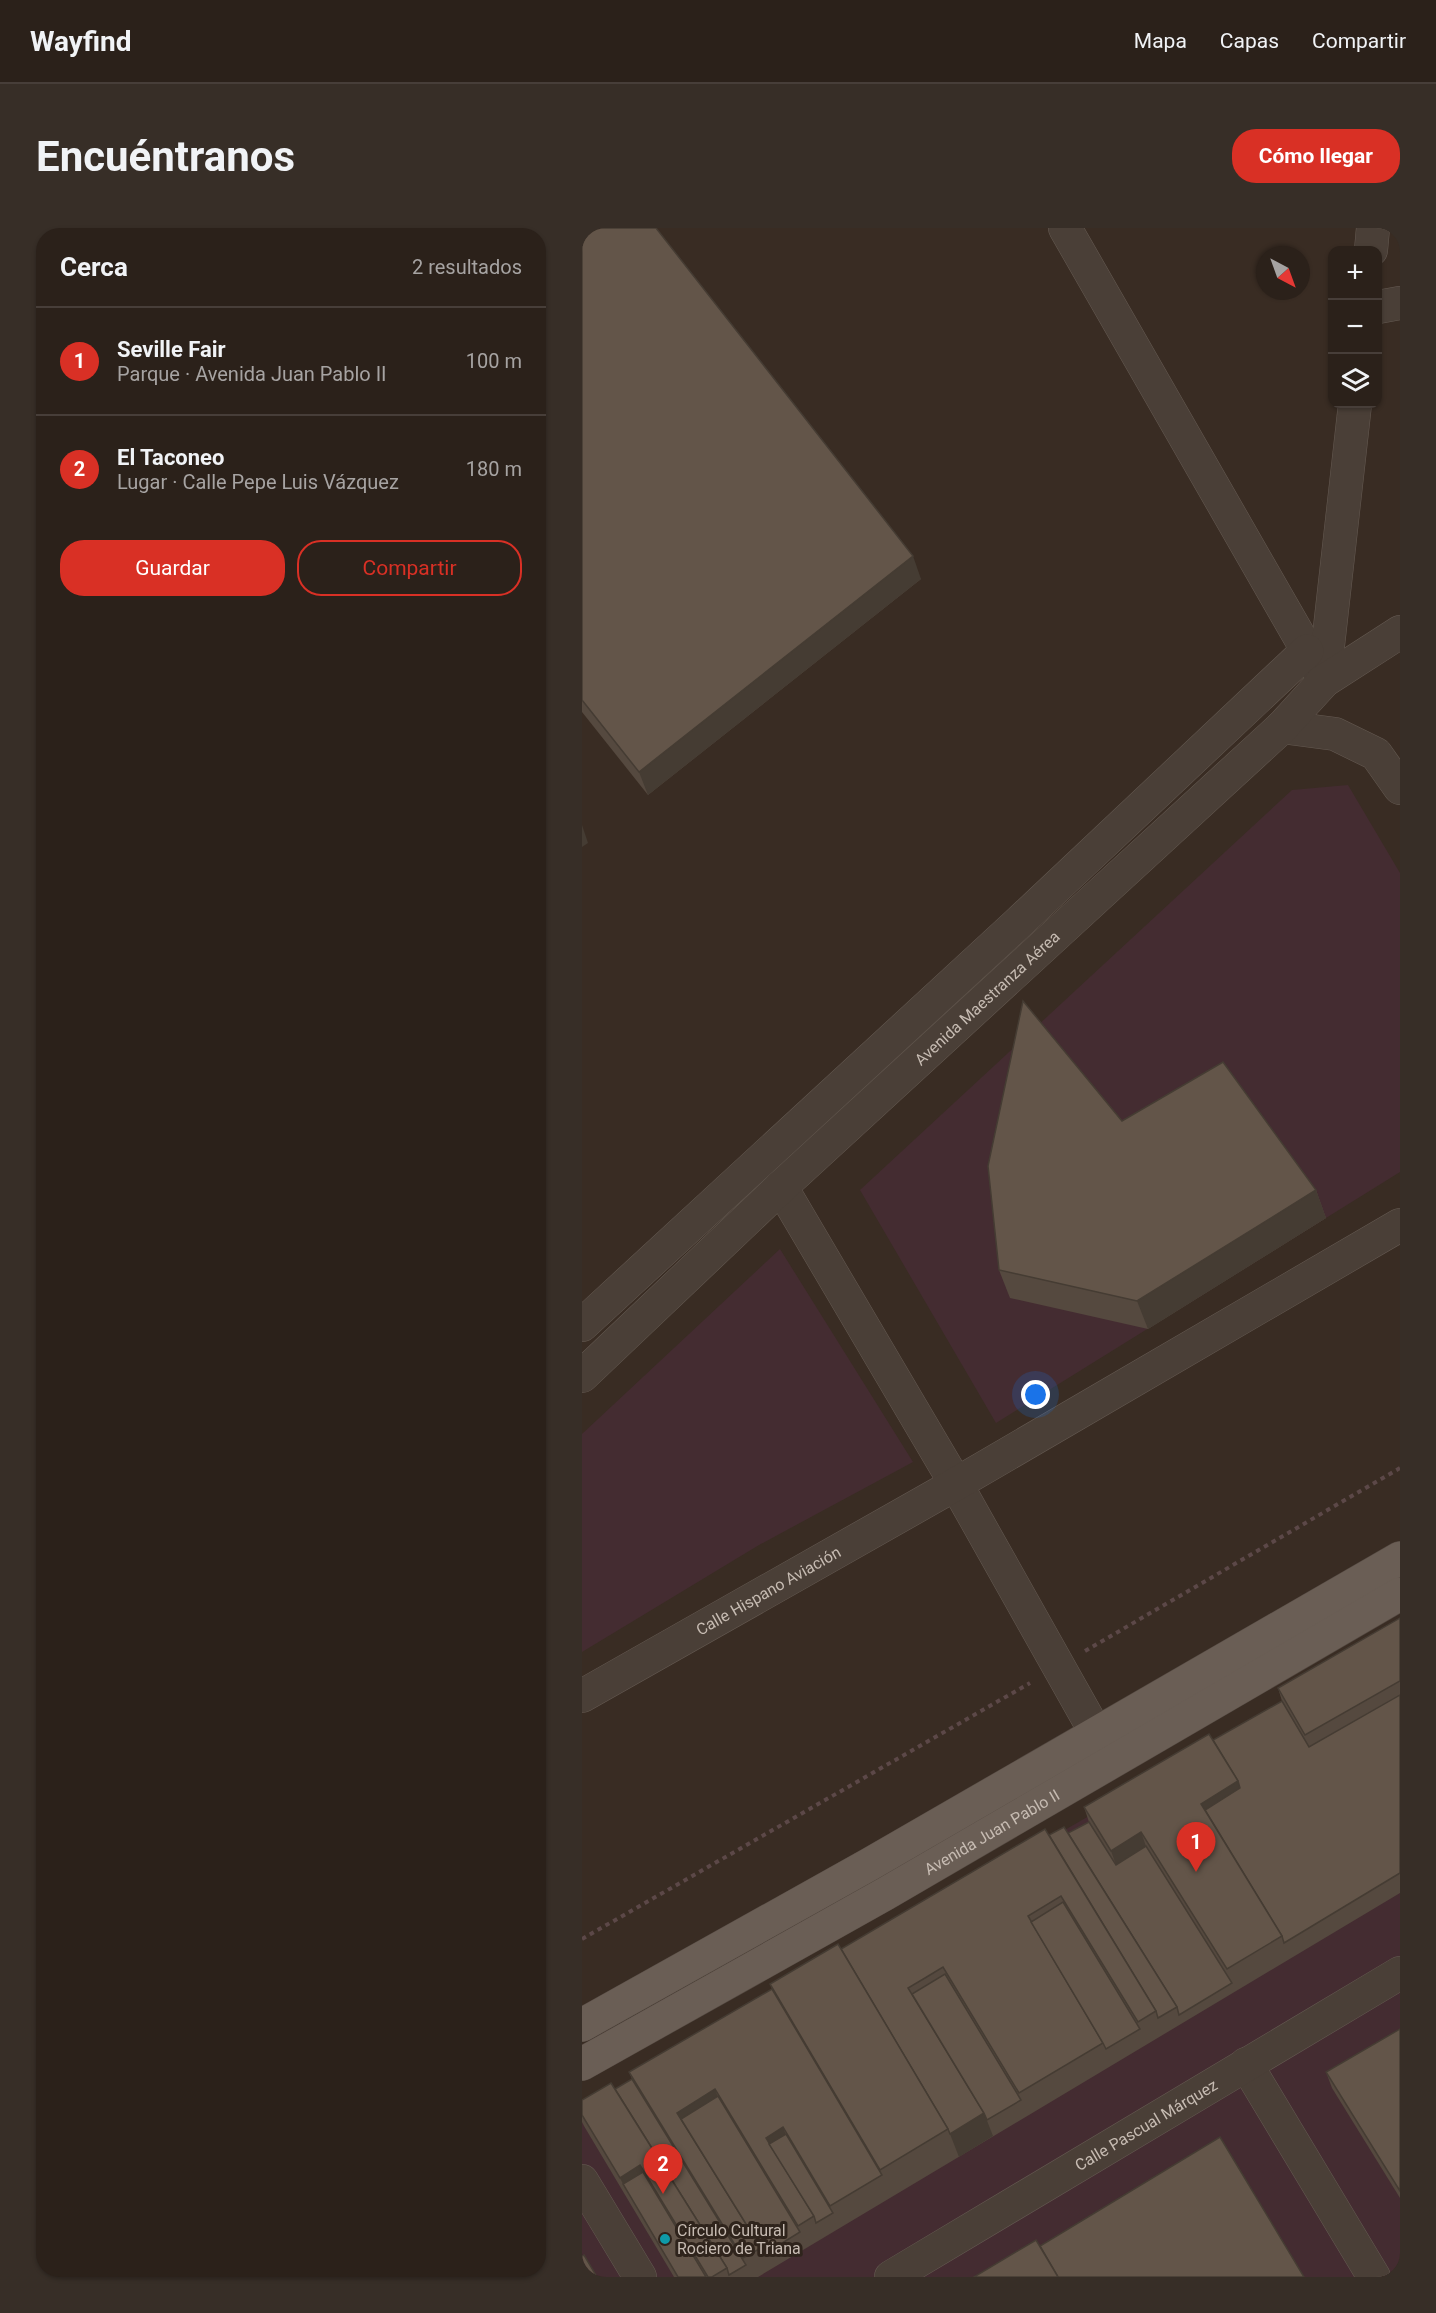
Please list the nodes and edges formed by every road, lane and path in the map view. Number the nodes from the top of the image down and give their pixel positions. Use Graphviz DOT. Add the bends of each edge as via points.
graph roads {
  1 [pos="1065,228"];
  2 [pos="1373,228"];
  3 [pos="1371,246"];
  4 [pos="1400,303"];
  5 [pos="1382,306"];
  6 [pos="1355,408"];
  7 [pos="1400,632"];
  8 [pos="1307,651"];
  9 [pos="1324,681"];
  10 [pos="1282,727"];
  11 [pos="1400,788"];
  12 [pos="781,1187"];
  13 [pos="1400,1225"];
  14 [pos="582,1325"];
  15 [pos="582,1376"];
  16 [pos="1400,1468"];
  17 [pos="956,1484"];
  18 [pos="1400,1558"];
  19 [pos="1400,1594"];
  20 [pos="1059,1666"];
  21 [pos="582,1696"];
  22 [pos="1096,1733"];
  23 [pos="582,1939"];
  24 [pos="1400,1973"];
  25 [pos="582,2025"];
  26 [pos="582,2064"];
  27 [pos="1246,2064"];
  28 [pos="582,2181"];
  29 [pos="640,2277"];
  30 [pos="891,2277"];
  31 [pos="1374,2277"];
  1 -- 8 [label="street"];
  2 -- 3 [label="street"];
  4 -- 5 [label="street"];
  6 -- 9 [label="street"];
  7 -- 9 [label="street, Avenida Maestranza Aérea"];
  8 -- 9 [label="street"];
  8 -- 14 [label="street"];
  9 -- 10 [label="street, Avenida Maestranza Aérea"];
  10 -- 11 [label="street" via="1335,734 1376,754"];
  10 -- 12 [label="street, Avenida Maestranza Aérea"];
  12 -- 15 [label="street, Avenida Maestranza Aérea"];
  12 -- 17 [label="street"];
  13 -- 17 [label="street, Calle Hispano Aviación"];
  16 -- 20 [label="path"];
  17 -- 20 [label="street"];
  17 -- 21 [label="street, Calle Hispano Aviación"];
  18 -- 22 [label="main road, Avenida Juan Pablo II"];
  19 -- 26 [label="main road, Avenida Juan Pablo II" via="885,1894"];
  20 -- 22 [label="street"];
  20 -- 23 [label="path"];
  22 -- 25 [label="main road, Avenida Juan Pablo II"];
  24 -- 27 [label="street, Calle Pascual Márquez"];
  27 -- 30 [label="street, Calle Pascual Márquez"];
  27 -- 31 [label="street"];
  28 -- 29 [label="street"];
}
